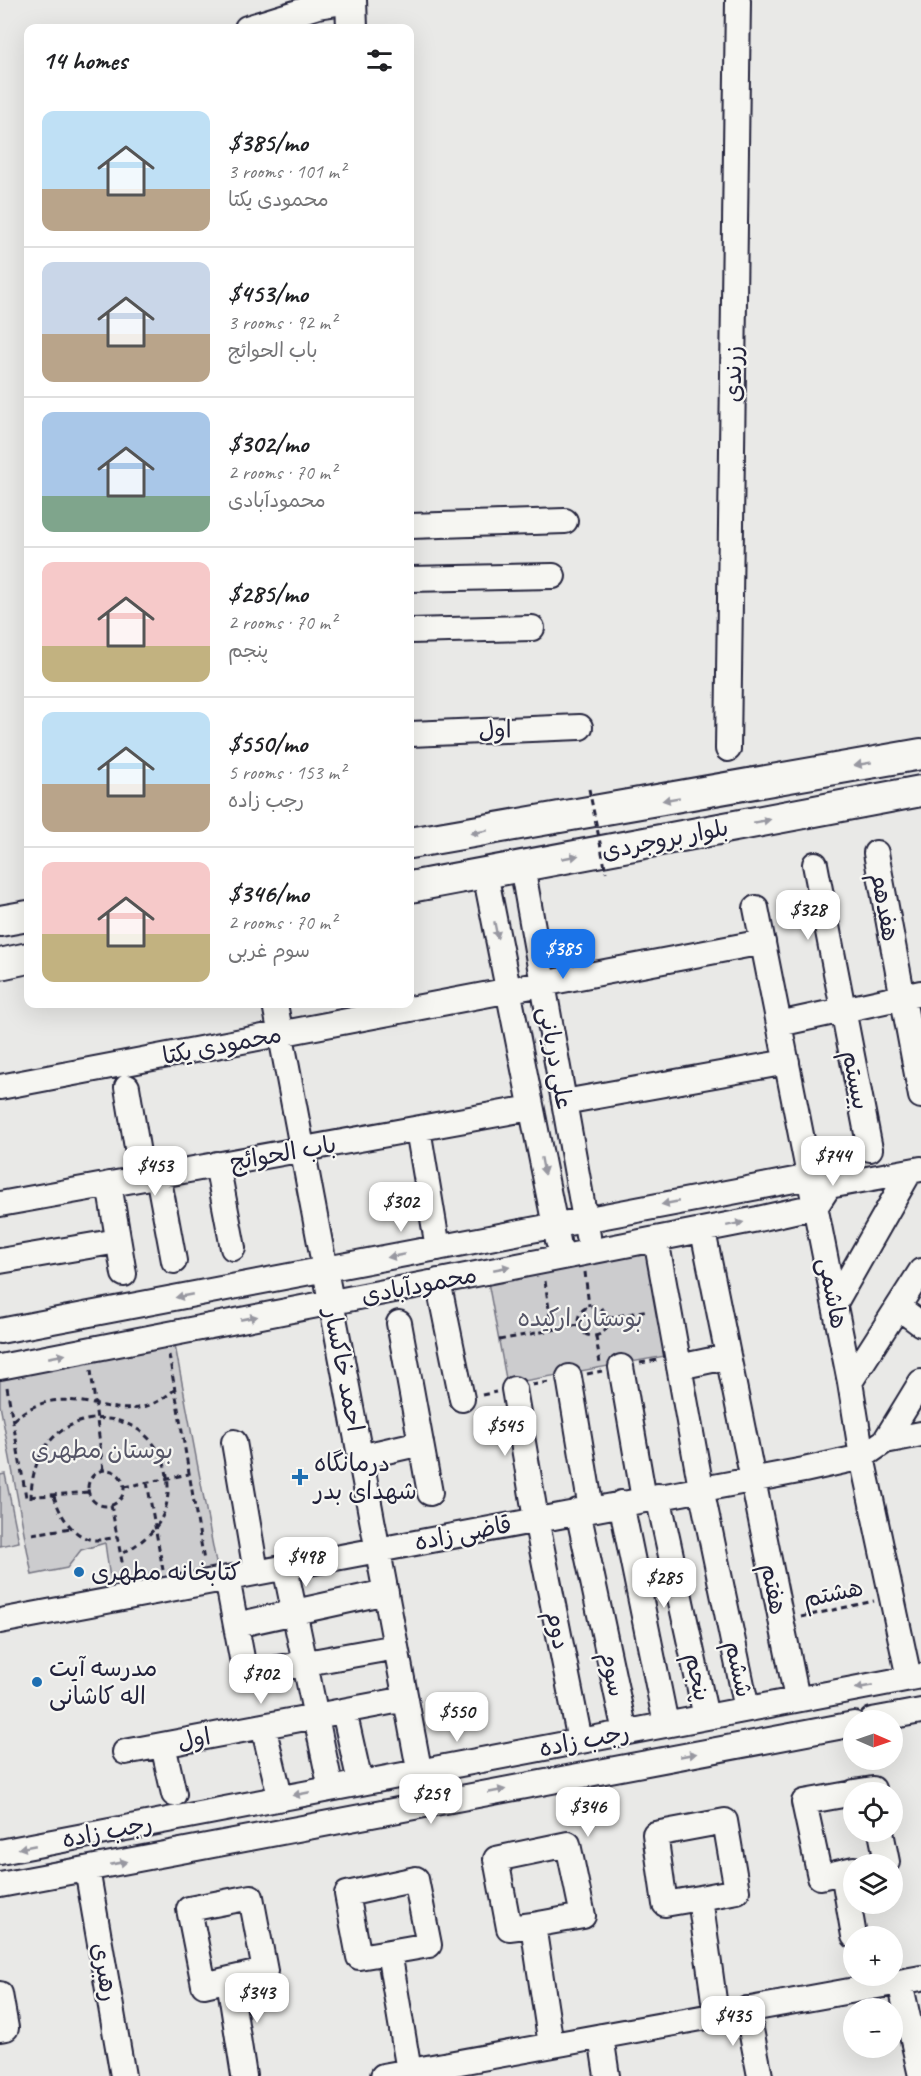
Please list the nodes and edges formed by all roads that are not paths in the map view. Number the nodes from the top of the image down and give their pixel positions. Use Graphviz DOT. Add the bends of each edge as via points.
graph roads {
  1 [pos="738,0"];
  2 [pos="351,10"];
  3 [pos="260,24"];
  4 [pos="566,521"];
  5 [pos="414,526"];
  6 [pos="554,576"];
  7 [pos="414,579"];
  8 [pos="532,628"];
  9 [pos="414,631"];
  10 [pos="580,726"];
  11 [pos="414,734"];
  12 [pos="728,748"];
  13 [pos="921,754"];
  14 [pos="921,790"];
  15 [pos="414,842"];
  16 [pos="876,853"];
  17 [pos="815,864"];
  18 [pos="522,866"];
  19 [pos="485,873"];
  20 [pos="414,886"];
  21 [pos="756,908"];
  22 [pos="24,917"];
  23 [pos="0,921"];
  24 [pos="763,942"];
  25 [pos="24,959"];
  26 [pos="0,964"];
  27 [pos="543,984"];
  28 [pos="508,991"];
  29 [pos="911,995"];
  30 [pos="414,1005"];
  31 [pos="276,1008"];
  32 [pos="396,1008"];
  33 [pos="842,1010"];
  34 [pos="779,1024"];
  35 [pos="281,1034"];
  36 [pos="787,1062"];
  37 [pos="0,1087"];
  38 [pos="127,1087"];
  39 [pos="921,1096"];
  40 [pos="564,1102"];
  41 [pos="531,1108"];
  42 [pos="418,1129"];
  43 [pos="303,1149"];
  44 [pos="870,1149"];
  45 [pos="217,1164"];
  46 [pos="915,1170"];
  47 [pos="150,1176"];
  48 [pos="109,1184"];
  49 [pos="818,1190"];
  50 [pos="0,1204"];
  51 [pos="585,1220"];
  52 [pos="555,1226"];
  53 [pos="703,1231"];
  54 [pos="656,1239"];
  55 [pos="118,1241"];
  56 [pos="233,1248"];
  57 [pos="438,1248"];
  58 [pos="569,1258"];
  59 [pos="0,1261"];
  60 [pos="174,1261"];
  61 [pos="325,1269"];
  62 [pos="921,1271"];
  63 [pos="124,1274"];
  64 [pos="438,1281"];
  65 [pos="331,1302"];
  66 [pos="835,1302"];
  67 [pos="898,1307"];
  68 [pos="399,1323"];
  69 [pos="921,1324"];
  70 [pos="0,1332"];
  71 [pos="726,1357"];
  72 [pos="678,1362"];
  73 [pos="611,1369"];
  74 [pos="3,1377"];
  75 [pos="569,1377"];
  76 [pos="850,1382"];
  77 [pos="921,1382"];
  78 [pos="514,1389"];
  79 [pos="462,1399"];
  80 [pos="921,1434"];
  81 [pos="885,1441"];
  82 [pos="234,1442"];
  83 [pos="421,1443"];
  84 [pos="360,1457"];
  85 [pos="862,1457"];
  86 [pos="752,1479"];
  87 [pos="701,1488"];
  88 [pos="430,1493"];
  89 [pos="641,1499"];
  90 [pos="584,1510"];
  91 [pos="536,1519"];
  92 [pos="378,1549"];
  93 [pos="285,1567"];
  94 [pos="256,1572"];
  95 [pos="227,1578"];
  96 [pos="386,1592"];
  97 [pos="294,1612"];
  98 [pos="0,1621"];
  99 [pos="236,1625"];
  100 [pos="396,1647"];
  101 [pos="304,1664"];
  102 [pos="915,1677"];
  103 [pos="406,1699"];
  104 [pos="797,1700"];
  105 [pos="747,1709"];
  106 [pos="344,1711"];
  107 [pos="921,1711"];
  108 [pos="903,1714"];
  109 [pos="314,1717"];
  110 [pos="706,1717"];
  111 [pos="666,1724"];
  112 [pos="263,1726"];
  113 [pos="843,1726"];
  114 [pos="625,1732"];
  115 [pos="580,1741"];
  116 [pos="163,1745"];
  117 [pos="125,1752"];
  118 [pos="357,1769"];
  119 [pos="420,1772"];
  120 [pos="327,1776"];
  121 [pos="277,1784"];
  122 [pos="174,1794"];
  123 [pos="843,1794"];
  124 [pos="425,1805"];
  125 [pos="0,1852"];
  126 [pos="87,1869"];
  127 [pos="843,1872"];
  128 [pos="0,1885"];
  129 [pos="700,1898"];
  130 [pos="532,1925"];
  131 [pos="389,1952"];
  132 [pos="229,1980"];
  133 [pos="911,1980"];
  134 [pos="844,1986"];
  135 [pos="0,1994"];
  136 [pos="747,2009"];
  137 [pos="716,2015"];
  138 [pos="0,2029"];
  139 [pos="601,2036"];
  140 [pos="551,2045"];
  141 [pos="408,2071"];
  142 [pos="123,2076"];
  143 [pos="244,2076"];
  144 [pos="383,2076"];
  145 [pos="607,2076"];
  146 [pos="760,2076"];
  147 [pos="921,2076"];
  1 -- 12 [label="street, زرندی"];
  2 -- 3 [label="street" via="318,6"];
  4 -- 5 [label="street"];
  6 -- 7 [label="street"];
  8 -- 9 [label="street"];
  10 -- 11 [label="street, اول"];
  13 -- 15 [label="main road, بلوار بروجردی, one-way"];
  18 -- 14 [label="main road, بلوار بروجردی, one-way"];
  16 -- 29 [label="street, هفدهم"];
  17 -- 33 [label="street, بیستم"];
  18 -- 19 [label="main road, بلوار بروجردی"];
  18 -- 27 [label="street, علی دریانی"];
  19 -- 20 [label="main road, بلوار بروجردی"];
  19 -- 28 [label="street, one-way"];
  21 -- 24 [label="street, هاشمی"];
  22 -- 23 [label="main road"];
  24 -- 27 [label="street, محمودی یکتا"];
  24 -- 34 [label="street, هاشمی"];
  25 -- 26 [label="main road"];
  27 -- 28 [label="street, محمودی یکتا"];
  27 -- 40 [label="street, علی دریانی"];
  28 -- 30 [label="street, محمودی یکتا"];
  28 -- 41 [label="street"];
  29 -- 33 [label="street"];
  29 -- 39 [label="street, هفدهم"];
  31 -- 35 [label="street, احمد خاکسار"];
  32 -- 35 [label="street, محمودی یکتا"];
  33 -- 34 [label="street"];
  33 -- 44 [label="street, بیستم"];
  34 -- 36 [label="street, هاشمی"];
  35 -- 37 [label="street, محمودی یکتا"];
  35 -- 43 [label="street, احمد خاکسار"];
  36 -- 40 [label="street"];
  36 -- 49 [label="street, هاشمی"];
  38 -- 47 [label="street"];
  40 -- 51 [label="street, علی دریانی"];
  41 -- 42 [label="street, باب الحوائج"];
  41 -- 52 [label="street, one-way"];
  42 -- 43 [label="street, باب الحوائج"];
  42 -- 57 [label="street"];
  43 -- 45 [label="street, باب الحوائج"];
  43 -- 61 [label="street, احمد خاکسار"];
  45 -- 47 [label="street, باب الحوائج"];
  45 -- 56 [label="street"];
  46 -- 49 [label="street, محمودآبادی"];
  46 -- 66 [label="street"];
  47 -- 48 [label="street, باب الحوائج"];
  47 -- 60 [label="street"];
  48 -- 50 [label="street, باب الحوائج"];
  48 -- 55 [label="street"];
  49 -- 51 [label="street, محمودآبادی, one-way"];
  53 -- 49 [label="street, محمودآبادی, one-way"];
  49 -- 66 [label="street, هاشمی"];
  51 -- 52 [label="street, محمودآبادی"];
  51 -- 58 [label="street, علی دریانی"];
  52 -- 57 [label="street, محمودآبادی"];
  52 -- 58 [label="street"];
  53 -- 54 [label="street, محمودآبادی"];
  53 -- 71 [label="street, هفتم"];
  54 -- 58 [label="street, محمودآبادی"];
  54 -- 72 [label="street, ششم"];
  55 -- 59 [label="street"];
  55 -- 63 [label="street"];
  57 -- 61 [label="street, محمودآبادی, one-way"];
  64 -- 58 [label="street, محمودآبادی, one-way"];
  61 -- 65 [label="street, احمد خاکسار"];
  61 -- 70 [label="street, محمودآبادی, one-way"];
  62 -- 67 [label="street"];
  64 -- 65 [label="street, محمودآبادی"];
  64 -- 79 [label="street"];
  74 -- 65 [label="street, محمودآبادی, one-way" via="89,1350"];
  65 -- 84 [label="street, احمد خاکسار"];
  66 -- 76 [label="street, هاشمی"];
  67 -- 69 [label="street"];
  67 -- 76 [label="street"];
  68 -- 83 [label="street"];
  71 -- 72 [label="street"];
  71 -- 86 [label="street, هفتم"];
  72 -- 87 [label="street, ششم"];
  73 -- 89 [label="street"];
  75 -- 90 [label="street, سوم"];
  76 -- 85 [label="street, هاشمی"];
  77 -- 81 [label="street"];
  78 -- 91 [label="street, دوم"];
  80 -- 81 [label="street, قاضی زاده"];
  81 -- 85 [label="street, قاضی زاده"];
  82 -- 94 [label="street"];
  83 -- 84 [label="street"];
  83 -- 88 [label="street"];
  84 -- 92 [label="street, احمد خاکسار"];
  85 -- 86 [label="street, قاضی زاده"];
  85 -- 102 [label="street, هاشمی"];
  86 -- 87 [label="street, قاضی زاده"];
  86 -- 104 [label="street, هفتم"];
  87 -- 89 [label="street, قاضی زاده"];
  87 -- 105 [label="street, ششم"];
  89 -- 90 [label="street, قاضی زاده"];
  89 -- 110 [label="street, پنجم"];
  89 -- 111 [label="street"];
  90 -- 91 [label="street, قاضی زاده"];
  90 -- 114 [label="street, سوم"];
  91 -- 92 [label="street, قاضی زاده"];
  91 -- 115 [label="street, دوم"];
  92 -- 93 [label="street, قاضی زاده"];
  92 -- 96 [label="street, احمد خاکسار"];
  93 -- 94 [label="street, قاضی زاده"];
  93 -- 97 [label="street"];
  94 -- 95 [label="street, قاضی زاده"];
  95 -- 98 [label="street, قاضی زاده" via="164,1575"];
  95 -- 99 [label="street"];
  96 -- 97 [label="street"];
  96 -- 100 [label="street, احمد خاکسار"];
  97 -- 99 [label="street"];
  97 -- 101 [label="street"];
  99 -- 101 [label="street" via="243,1666"];
  100 -- 101 [label="street"];
  100 -- 103 [label="street, احمد خاکسار"];
  101 -- 109 [label="street"];
  102 -- 104 [label="street, رجب زاده, one-way"];
  103 -- 106 [label="street, اول"];
  103 -- 119 [label="street, احمد خاکسار"];
  104 -- 105 [label="street, رجب زاده"];
  105 -- 110 [label="street, رجب زاده"];
  106 -- 109 [label="street, اول"];
  106 -- 118 [label="street"];
  107 -- 108 [label="street"];
  109 -- 112 [label="street, اول"];
  109 -- 120 [label="street"];
  110 -- 111 [label="street, رجب زاده"];
  111 -- 114 [label="street, رجب زاده"];
  112 -- 116 [label="street, اول"];
  112 -- 121 [label="street"];
  124 -- 113 [label="street, رجب زاده, one-way"];
  114 -- 115 [label="street, رجب زاده"];
  115 -- 119 [label="street, رجب زاده"];
  116 -- 117 [label="street, اول"];
  116 -- 122 [label="street"];
  119 -- 124 [label="street, احمد خاکسار"];
  119 -- 125 [label="street, رجب زاده, one-way"];
  123 -- 127 [label="street" via="804,1802 820,1877"];
  126 -- 124 [label="street, رجب زاده, one-way"];
  126 -- 128 [label="street, رجب زاده"];
  126 -- 142 [label="street, رهبری"];
  129 -- 137 [label="street"];
  130 -- 140 [label="street"];
  131 -- 141 [label="street"];
  132 -- 143 [label="street"];
  133 -- 147 [label="street"];
  134 -- 136 [label="street"];
  135 -- 138 [label="street" via="6,2028"];
  136 -- 137 [label="street"];
  136 -- 146 [label="street"];
  137 -- 139 [label="street"];
  139 -- 140 [label="street"];
  139 -- 145 [label="street"];
  140 -- 141 [label="street"];
  141 -- 144 [label="street"];
}
